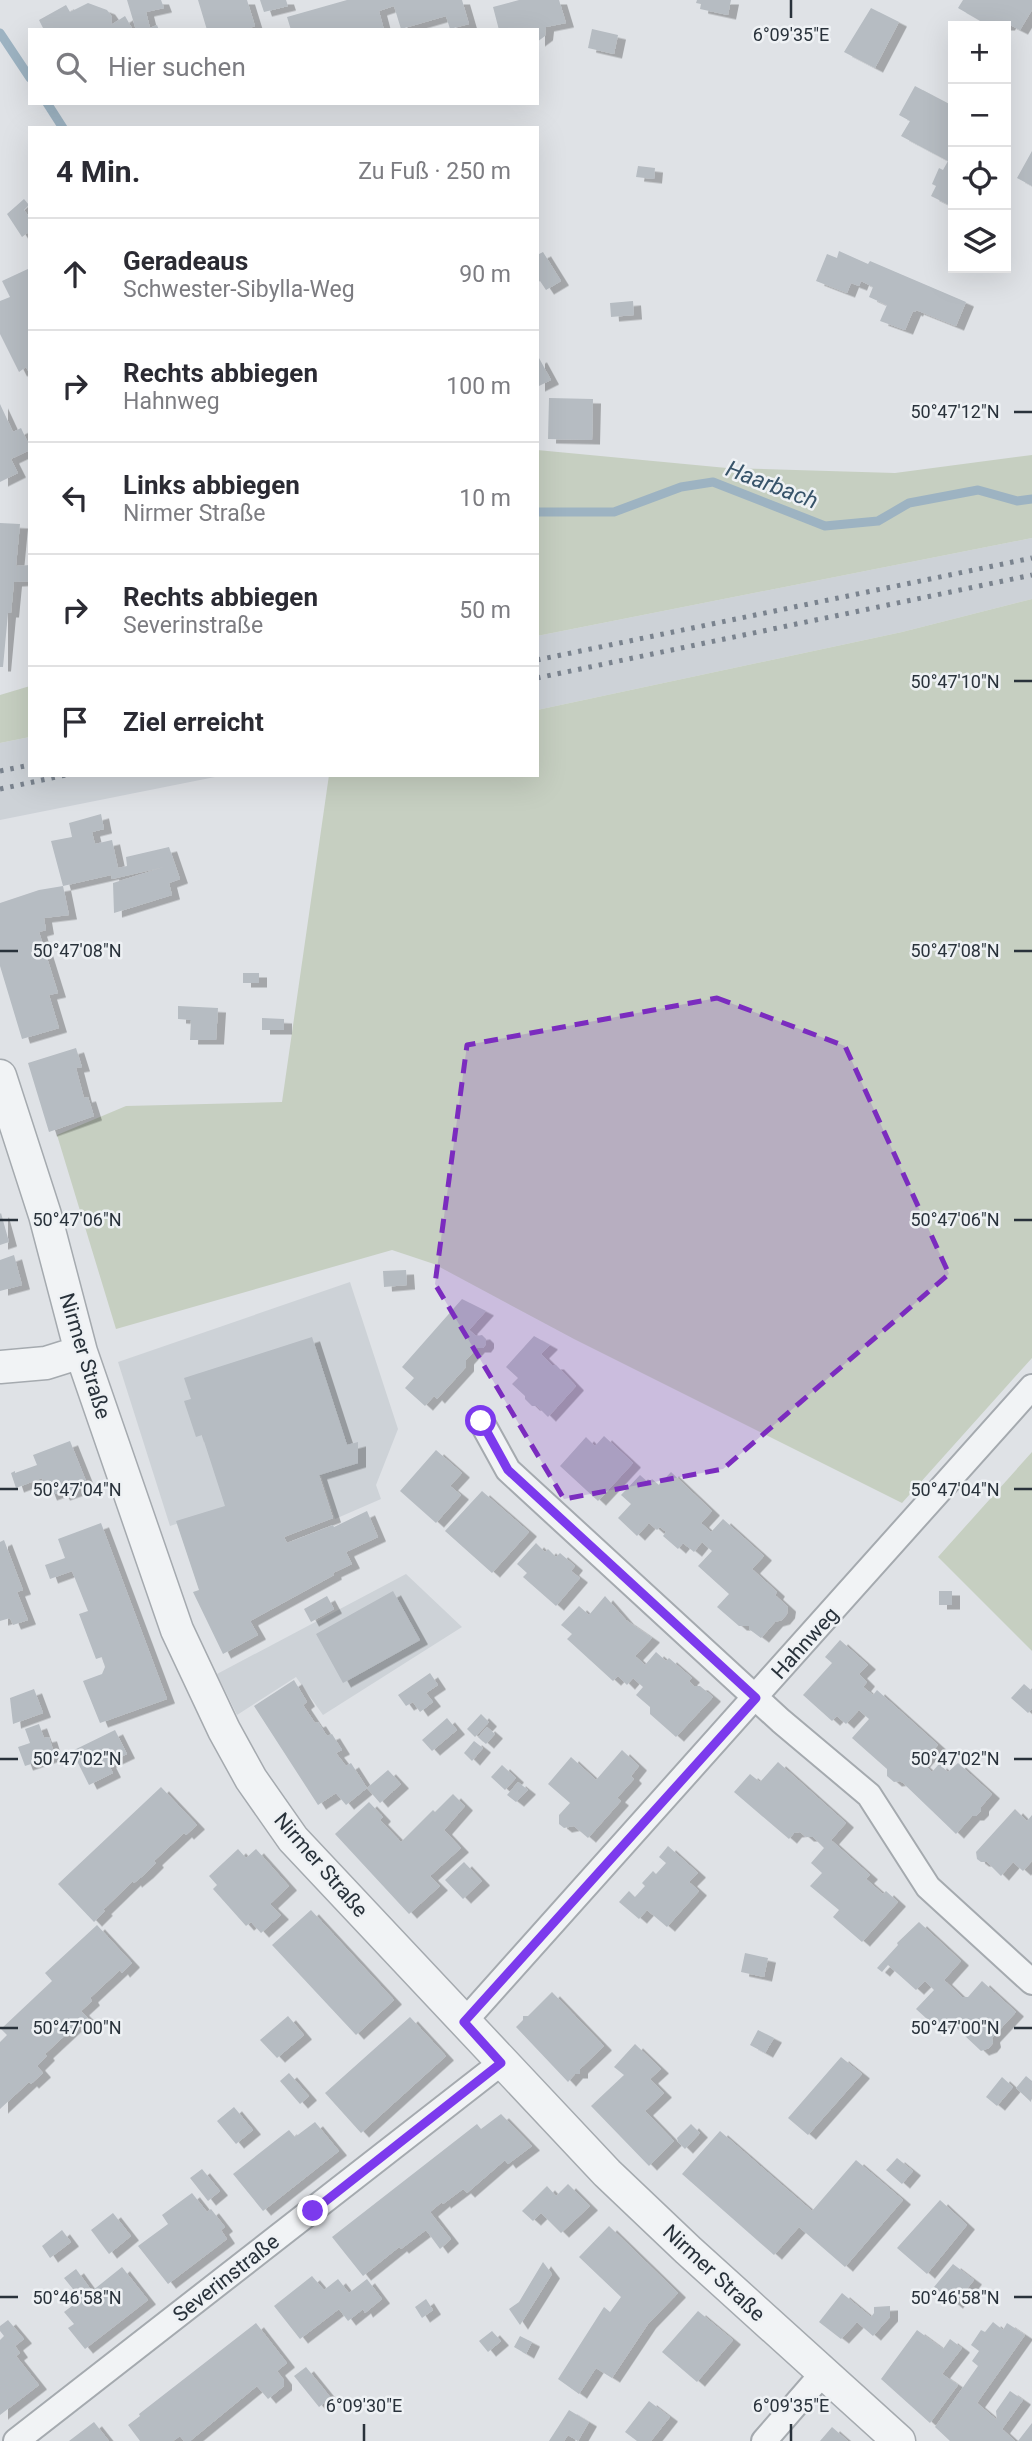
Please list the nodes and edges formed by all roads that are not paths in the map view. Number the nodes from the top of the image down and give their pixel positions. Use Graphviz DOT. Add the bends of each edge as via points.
graph roads {
  1 [pos="0,1076"];
  2 [pos="81,1352"];
  3 [pos="0,1367"];
  4 [pos="1032,1387"];
  5 [pos="481,1421"];
  6 [pos="756,1698"];
  7 [pos="1032,1982"];
  8 [pos="464,2022"];
  9 [pos="501,2063"];
  10 [pos="823,2373"];
  11 [pos="16,2441"];
  12 [pos="764,2441"];
  13 [pos="899,2441"];
  1 -- 2 [label="street, Nirmer Straße" via="45,1215"];
  2 -- 3 [label="street" via="46,1363"];
  2 -- 8 [label="street, Nirmer Straße" via="177,1630 251,1779 293,1839"];
  4 -- 6 [label="street, Hahnweg"];
  5 -- 6 [label="street" via="508,1470"];
  6 -- 7 [label="street" via="869,1795 928,1887"];
  6 -- 8 [label="street, Hahnweg"];
  8 -- 9 [label="street, Nirmer Straße"];
  9 -- 10 [label="street, Nirmer Straße" via="607,2173"];
  9 -- 11 [label="street, Severinstraße"];
  10 -- 12 [label="street"];
  10 -- 13 [label="street, Nirmer Straße"];
}
